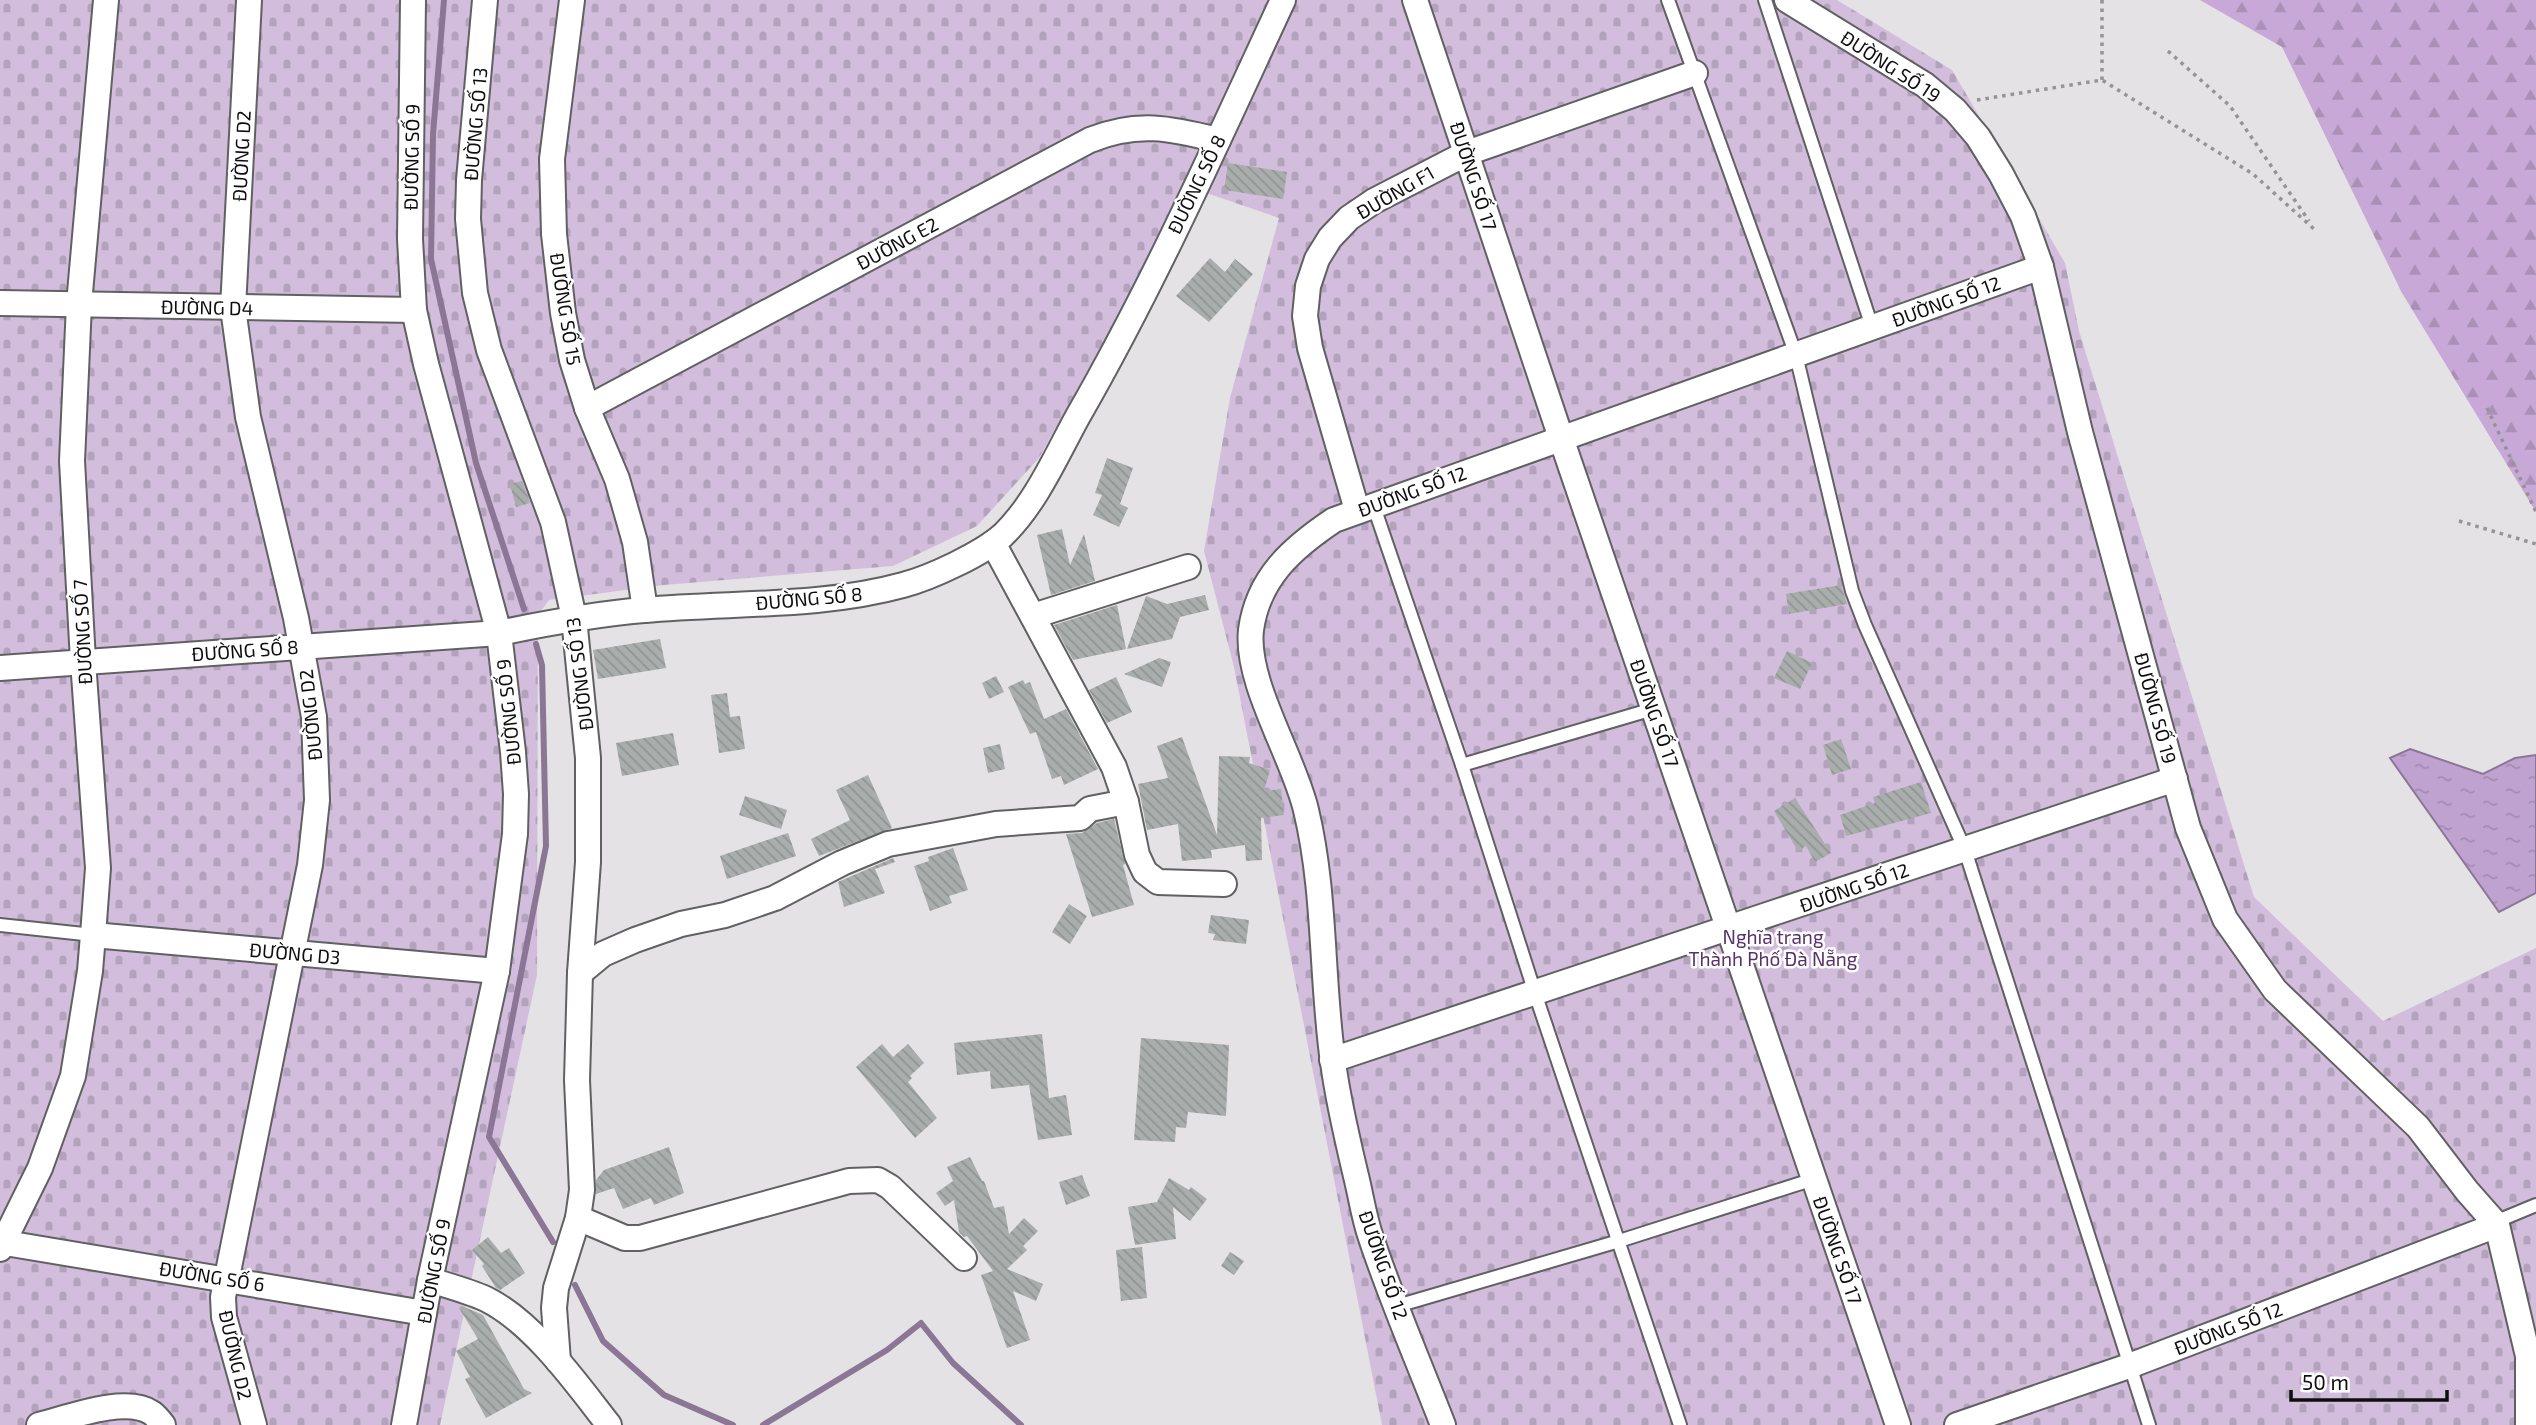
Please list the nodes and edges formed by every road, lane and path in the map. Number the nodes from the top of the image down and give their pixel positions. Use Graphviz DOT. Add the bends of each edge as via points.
graph roads {
  1 [pos="106,0"];
  2 [pos="249,0"];
  3 [pos="413,0"];
  4 [pos="485,0"];
  5 [pos="572,0"];
  6 [pos="1283,0"];
  7 [pos="1415,0"];
  8 [pos="1668,0"];
  9 [pos="1765,0"];
  10 [pos="1787,0"];
  11 [pos="2102,0"];
  12 [pos="2168,51"];
  13 [pos="1695,73"];
  14 [pos="2102,80"];
  15 [pos="1978,100"];
  16 [pos="1218,140"];
  17 [pos="1467,153"];
  18 [pos="2041,267"];
  19 [pos="0,303"];
  20 [pos="79,304"];
  21 [pos="233,308"];
  22 [pos="414,310"];
  23 [pos="1872,327"];
  24 [pos="1796,355"];
  25 [pos="587,408"];
  26 [pos="2487,408"];
  27 [pos="1561,438"];
  28 [pos="1365,507"];
  29 [pos="2536,512"];
  30 [pos="2459,521"];
  31 [pos="993,543"];
  32 [pos="2536,544"];
  33 [pos="1188,567"];
  34 [pos="645,610"];
  35 [pos="1032,616"];
  36 [pos="574,618"];
  37 [pos="499,633"];
  38 [pos="301,646"];
  39 [pos="83,661"];
  40 [pos="0,668"];
  41 [pos="1653,709"];
  42 [pos="1462,765"];
  43 [pos="2175,779"];
  44 [pos="1126,802"];
  45 [pos="1965,850"];
  46 [pos="1224,884"];
  47 [pos="0,925"];
  48 [pos="1728,930"];
  49 [pos="93,935"];
  50 [pos="293,953"];
  51 [pos="482,969"];
  52 [pos="580,973"];
  53 [pos="1535,993"];
  54 [pos="1332,1060"];
  55 [pos="1814,1179"];
  56 [pos="2536,1205"];
  57 [pos="578,1218"];
  58 [pos="2496,1223"];
  59 [pos="1619,1241"];
  60 [pos="1,1244"];
  61 [pos="964,1258"];
  62 [pos="226,1278"];
  63 [pos="430,1280"];
  64 [pos="1397,1306"];
  65 [pos="424,1313"];
  66 [pos="558,1361"];
  67 [pos="2129,1366"];
  68 [pos="39,1425"];
  69 [pos="163,1425"];
  70 [pos="254,1425"];
  71 [pos="404,1425"];
  72 [pos="609,1425"];
  73 [pos="1443,1425"];
  74 [pos="1680,1425"];
  75 [pos="1898,1425"];
  76 [pos="1957,1425"];
  77 [pos="2149,1425"];
  78 [pos="2528,1425"];
  1 -- 20 [label="street, ĐƯỜNG SỐ 7"];
  2 -- 21 [label="street, ĐƯỜNG D2"];
  3 -- 22 [label="street, ĐƯỜNG SỐ 9" via="410,239"];
  4 -- 36 [label="street, ĐƯỜNG SỐ 13" via="468,206 475,293 489,350 553,522"];
  5 -- 25 [label="street, ĐƯỜNG SỐ 15" via="552,159 554,234 565,324"];
  6 -- 16 [label="street, ĐƯỜNG SỐ 8"];
  7 -- 17 [label="street, ĐƯỜNG SỐ 17"];
  8 -- 13 [label="lane"];
  9 -- 23 [label="lane"];
  10 -- 18 [label="street, ĐƯỜNG SỐ 19" via="1925,86 1955,110 2001,174 2023,216"];
  11 -- 14 [label="path"];
  12 -- 14 [label="path" via="2230,106 2314,229 2253,174"];
  13 -- 17 [label="street, ĐƯỜNG F1"];
  13 -- 24 [label="lane"];
  14 -- 15 [label="path"];
  16 -- 25 [label="street, ĐƯỜNG E2" via="1135,127 1090,140"];
  16 -- 31 [label="street, ĐƯỜNG SỐ 8" via="1108,363 1027,506"];
  17 -- 27 [label="street, ĐƯỜNG SỐ 17"];
  17 -- 28 [label="street, ĐƯỜNG F1" via="1349,218 1317,259 1308,286 1305,316 1310,348"];
  18 -- 23 [label="street, ĐƯỜNG SỐ 12"];
  18 -- 43 [label="street, ĐƯỜNG SỐ 19" via="2080,432"];
  19 -- 20 [label="street, ĐƯỜNG D4"];
  20 -- 21 [label="street, ĐƯỜNG D4"];
  20 -- 39 [label="street, ĐƯỜNG SỐ 7" via="72,461"];
  21 -- 22 [label="street, ĐƯỜNG D4"];
  21 -- 38 [label="street, ĐƯỜNG D2" via="248,417"];
  22 -- 37 [label="street, ĐƯỜNG SỐ 9"];
  23 -- 24 [label="street, ĐƯỜNG SỐ 12"];
  24 -- 27 [label="street, ĐƯỜNG SỐ 12"];
  24 -- 45 [label="lane" via="1852,591"];
  25 -- 34 [label="street, ĐƯỜNG SỐ 15" via="617,479 635,542"];
  26 -- 29 [label="path"];
  27 -- 28 [label="street, ĐƯỜNG SỐ 12"];
  27 -- 41 [label="street, ĐƯỜNG SỐ 17"];
  28 -- 42 [label="lane"];
  28 -- 54 [label="street, ĐƯỜNG SỐ 12" via="1334,520 1290,553 1256,602 1251,633 1253,665 1306,806 1313,839"];
  30 -- 32 [label="path"];
  31 -- 34 [label="street, ĐƯỜNG SỐ 8" via="953,565 872,593"];
  31 -- 35 [label="street"];
  33 -- 35 [label="street"];
  34 -- 36 [label="street, ĐƯỜNG SỐ 8"];
  35 -- 44 [label="street" via="1114,767"];
  36 -- 37 [label="street, ĐƯỜNG SỐ 8"];
  36 -- 52 [label="street, ĐƯỜNG SỐ 13" via="588,758 588,862"];
  37 -- 38 [label="street, ĐƯỜNG SỐ 8"];
  37 -- 51 [label="street, ĐƯỜNG SỐ 9" via="513,752 515,834"];
  38 -- 39 [label="street, ĐƯỜNG SỐ 8"];
  38 -- 50 [label="street, ĐƯỜNG D2" via="314,717 317,800"];
  39 -- 40 [label="street, ĐƯỜNG SỐ 8"];
  39 -- 49 [label="street, ĐƯỜNG SỐ 7" via="98,868"];
  41 -- 42 [label="lane"];
  41 -- 48 [label="street, ĐƯỜNG SỐ 17"];
  42 -- 53 [label="lane"];
  43 -- 45 [label="street, ĐƯỜNG SỐ 12"];
  43 -- 58 [label="street, ĐƯỜNG SỐ 19" via="2188,828 2225,919 2275,990 2418,1127"];
  44 -- 46 [label="street" via="1145,872 1158,882"];
  44 -- 52 [label="street" via="1090,809 1080,818 996,824 888,844 775,898 635,940 603,954"];
  45 -- 48 [label="street, ĐƯỜNG SỐ 12"];
  45 -- 67 [label="lane"];
  47 -- 49 [label="lane"];
  48 -- 53 [label="street, ĐƯỜNG SỐ 12"];
  48 -- 55 [label="street, ĐƯỜNG SỐ 17"];
  49 -- 50 [label="street, ĐƯỜNG D3"];
  49 -- 60 [label="street, ĐƯỜNG SỐ 7" via="73,1076 40,1168"];
  50 -- 51 [label="street, ĐƯỜNG D3"];
  50 -- 62 [label="street, ĐƯỜNG D2"];
  51 -- 63 [label="street, ĐƯỜNG SỐ 9"];
  52 -- 57 [label="street, ĐƯỜNG SỐ 13" via="577,1080 582,1190"];
  53 -- 54 [label="street, ĐƯỜNG SỐ 12"];
  53 -- 59 [label="lane"];
  54 -- 64 [label="street, ĐƯỜNG SỐ 12" via="1370,1236"];
  55 -- 59 [label="lane"];
  55 -- 75 [label="street, ĐƯỜNG SỐ 17"];
  56 -- 58 [label="lane"];
  57 -- 61 [label="street" via="625,1238 640,1238 849,1181 878,1180"];
  57 -- 66 [label="street, ĐƯỜNG SỐ 13" via="556,1288"];
  58 -- 67 [label="street, ĐƯỜNG SỐ 12"];
  58 -- 78 [label="street, ĐƯỜNG SỐ 19" via="2528,1356"];
  59 -- 64 [label="lane"];
  59 -- 74 [label="lane"];
  60 -- 62 [label="street, ĐƯỜNG SỐ 6"];
  62 -- 65 [label="street, ĐƯỜNG SỐ 6"];
  62 -- 70 [label="street, ĐƯỜNG D2" via="224,1317"];
  63 -- 65 [label="street, ĐƯỜNG SỐ 9"];
  63 -- 66 [label="street" via="488,1300"];
  64 -- 73 [label="street, ĐƯỜNG SỐ 12"];
  65 -- 71 [label="street, ĐƯỜNG SỐ 9"];
  66 -- 72 [label="street"];
  67 -- 76 [label="street, ĐƯỜNG SỐ 12"];
  67 -- 77 [label="lane"];
  68 -- 69 [label="street" via="113,1406 150,1412"];
}
